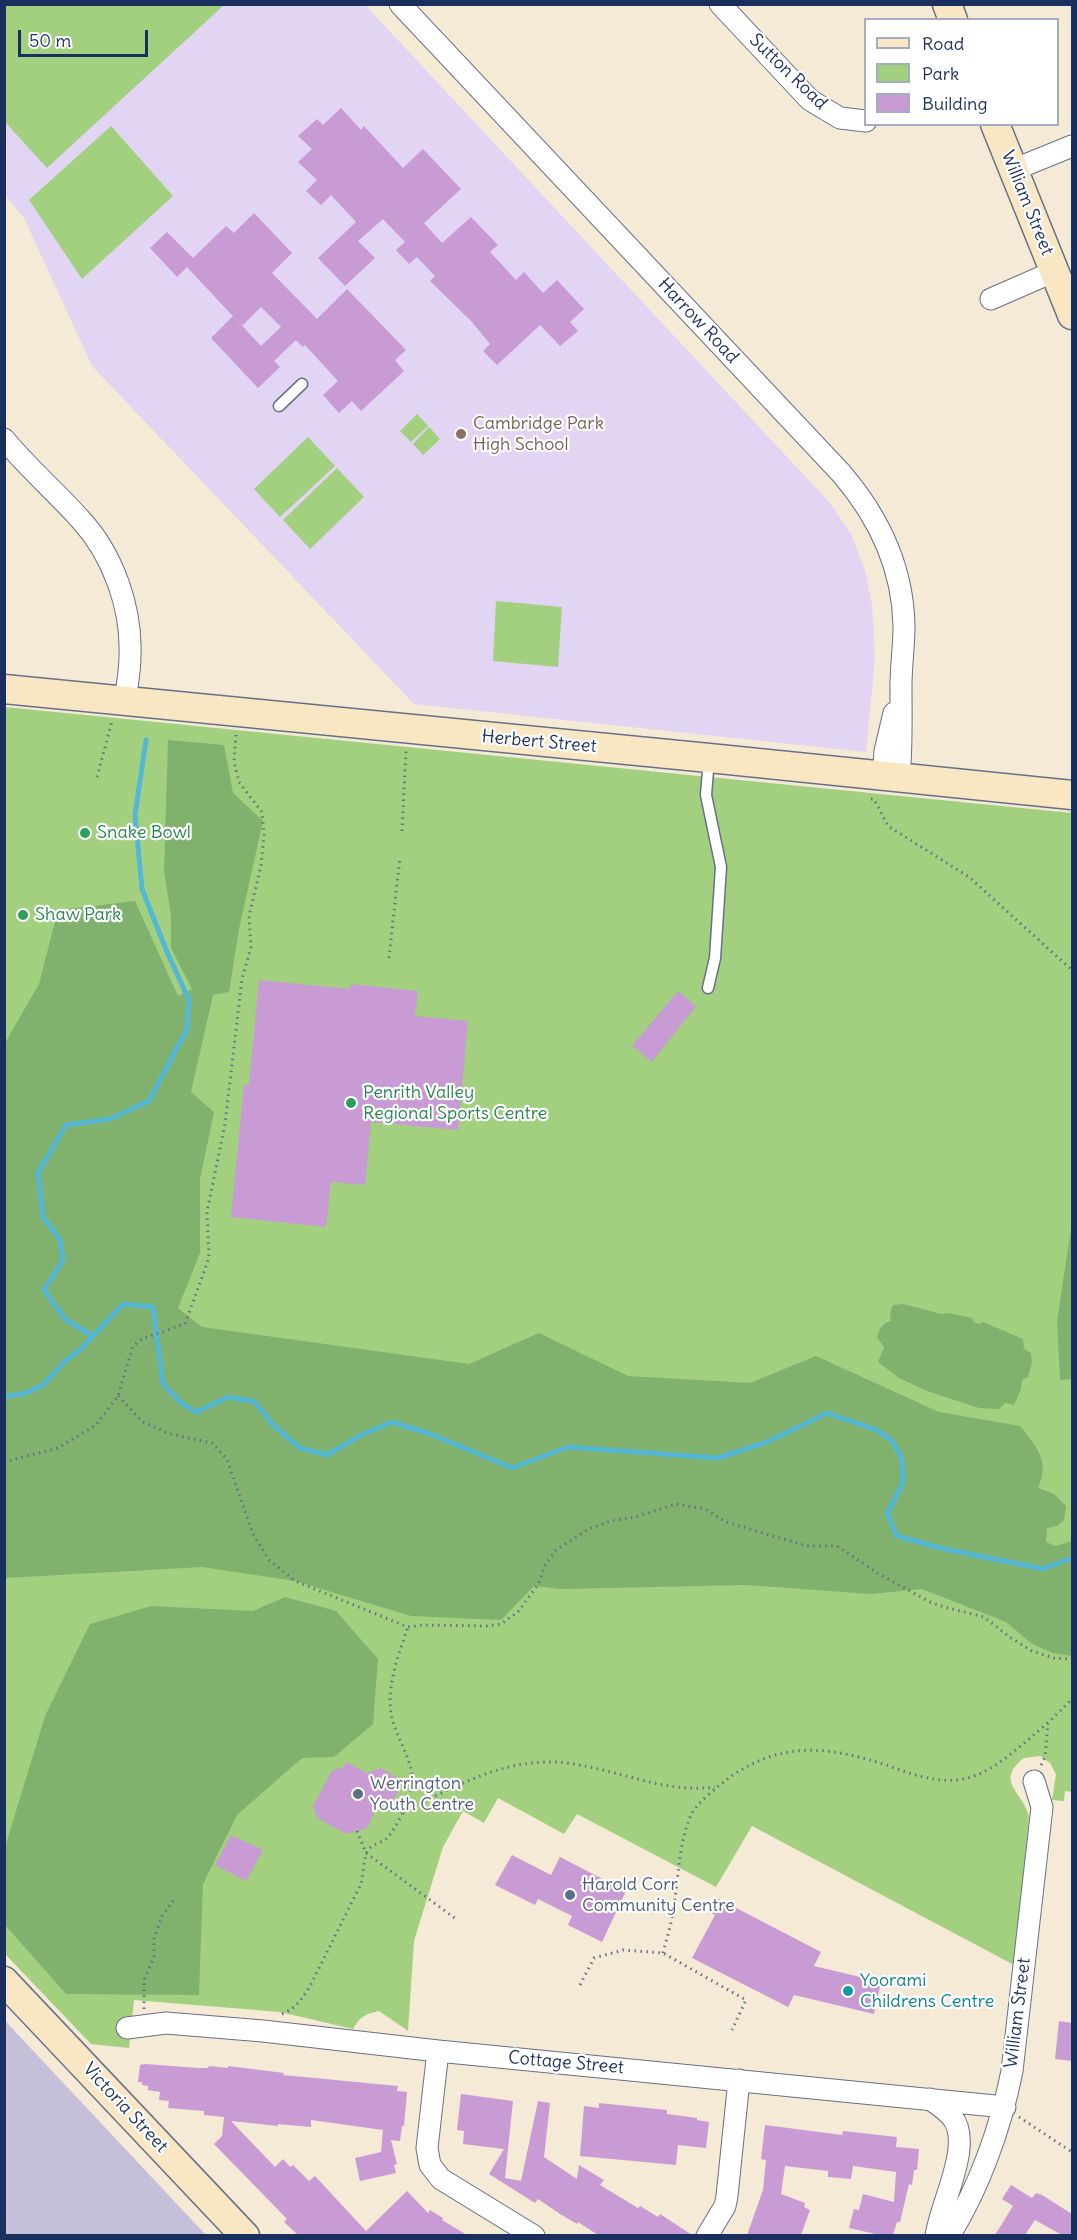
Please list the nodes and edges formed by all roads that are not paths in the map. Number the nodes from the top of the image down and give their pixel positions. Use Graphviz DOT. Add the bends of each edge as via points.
graph roads {
  1 [pos="400,4"];
  2 [pos="720,4"];
  3 [pos="864,121"];
  4 [pos="996,126"];
  5 [pos="1072,146"];
  6 [pos="1013,170"];
  7 [pos="1055,272"];
  8 [pos="991,299"];
  9 [pos="1072,315"];
  10 [pos="302,384"];
  11 [pos="279,406"];
  12 [pos="4,440"];
  13 [pos="4,689"];
  14 [pos="120,701"];
  15 [pos="709,758"];
  16 [pos="883,776"];
  17 [pos="1072,795"];
  18 [pos="708,988"];
  19 [pos="1034,1781"];
  20 [pos="4,1981"];
  21 [pos="135,2027"];
  22 [pos="438,2051"];
  23 [pos="739,2080"];
  24 [pos="929,2098"];
  25 [pos="1005,2107"];
  26 [pos="245,2235"];
  27 [pos="534,2235"];
  28 [pos="707,2235"];
  29 [pos="936,2235"];
  30 [pos="949,2235"];
  1 -- 16 [label="street, Harrow Road" via="855,490 881,532 898,579 904,626 901,683"];
  2 -- 3 [label="street, Sutton Road" via="810,100 840,118"];
  4 -- 6 [label="street, William Street"];
  5 -- 6 [label="street"];
  6 -- 7 [label="street, William Street"];
  7 -- 8 [label="street"];
  7 -- 9 [label="street, William Street"];
  10 -- 11 [label="lane"];
  12 -- 14 [label="street" via="82,521 117,580 129,627 130,657"];
  13 -- 14 [label="street, Herbert Street"];
  14 -- 15 [label="street, Herbert Street"];
  15 -- 16 [label="street, Herbert Street"];
  15 -- 18 [label="lane" via="706,795 721,867 715,958"];
  16 -- 17 [label="street, Herbert Street"];
  19 -- 25 [label="street, William Street" via="1042,1807"];
  20 -- 26 [label="street, Victoria Street"];
  21 -- 22 [label="street, Cottage Street" via="166,2023"];
  22 -- 23 [label="street, Cottage Street"];
  22 -- 27 [label="street" via="427,2148 430,2165 441,2179"];
  23 -- 24 [label="street, Cottage Street"];
  23 -- 28 [label="street" via="728,2196"];
  24 -- 25 [label="street, Cottage Street"];
  24 -- 29 [label="street" via="952,2117 960,2138"];
  25 -- 30 [label="street, William Street" via="988,2154"];
}
